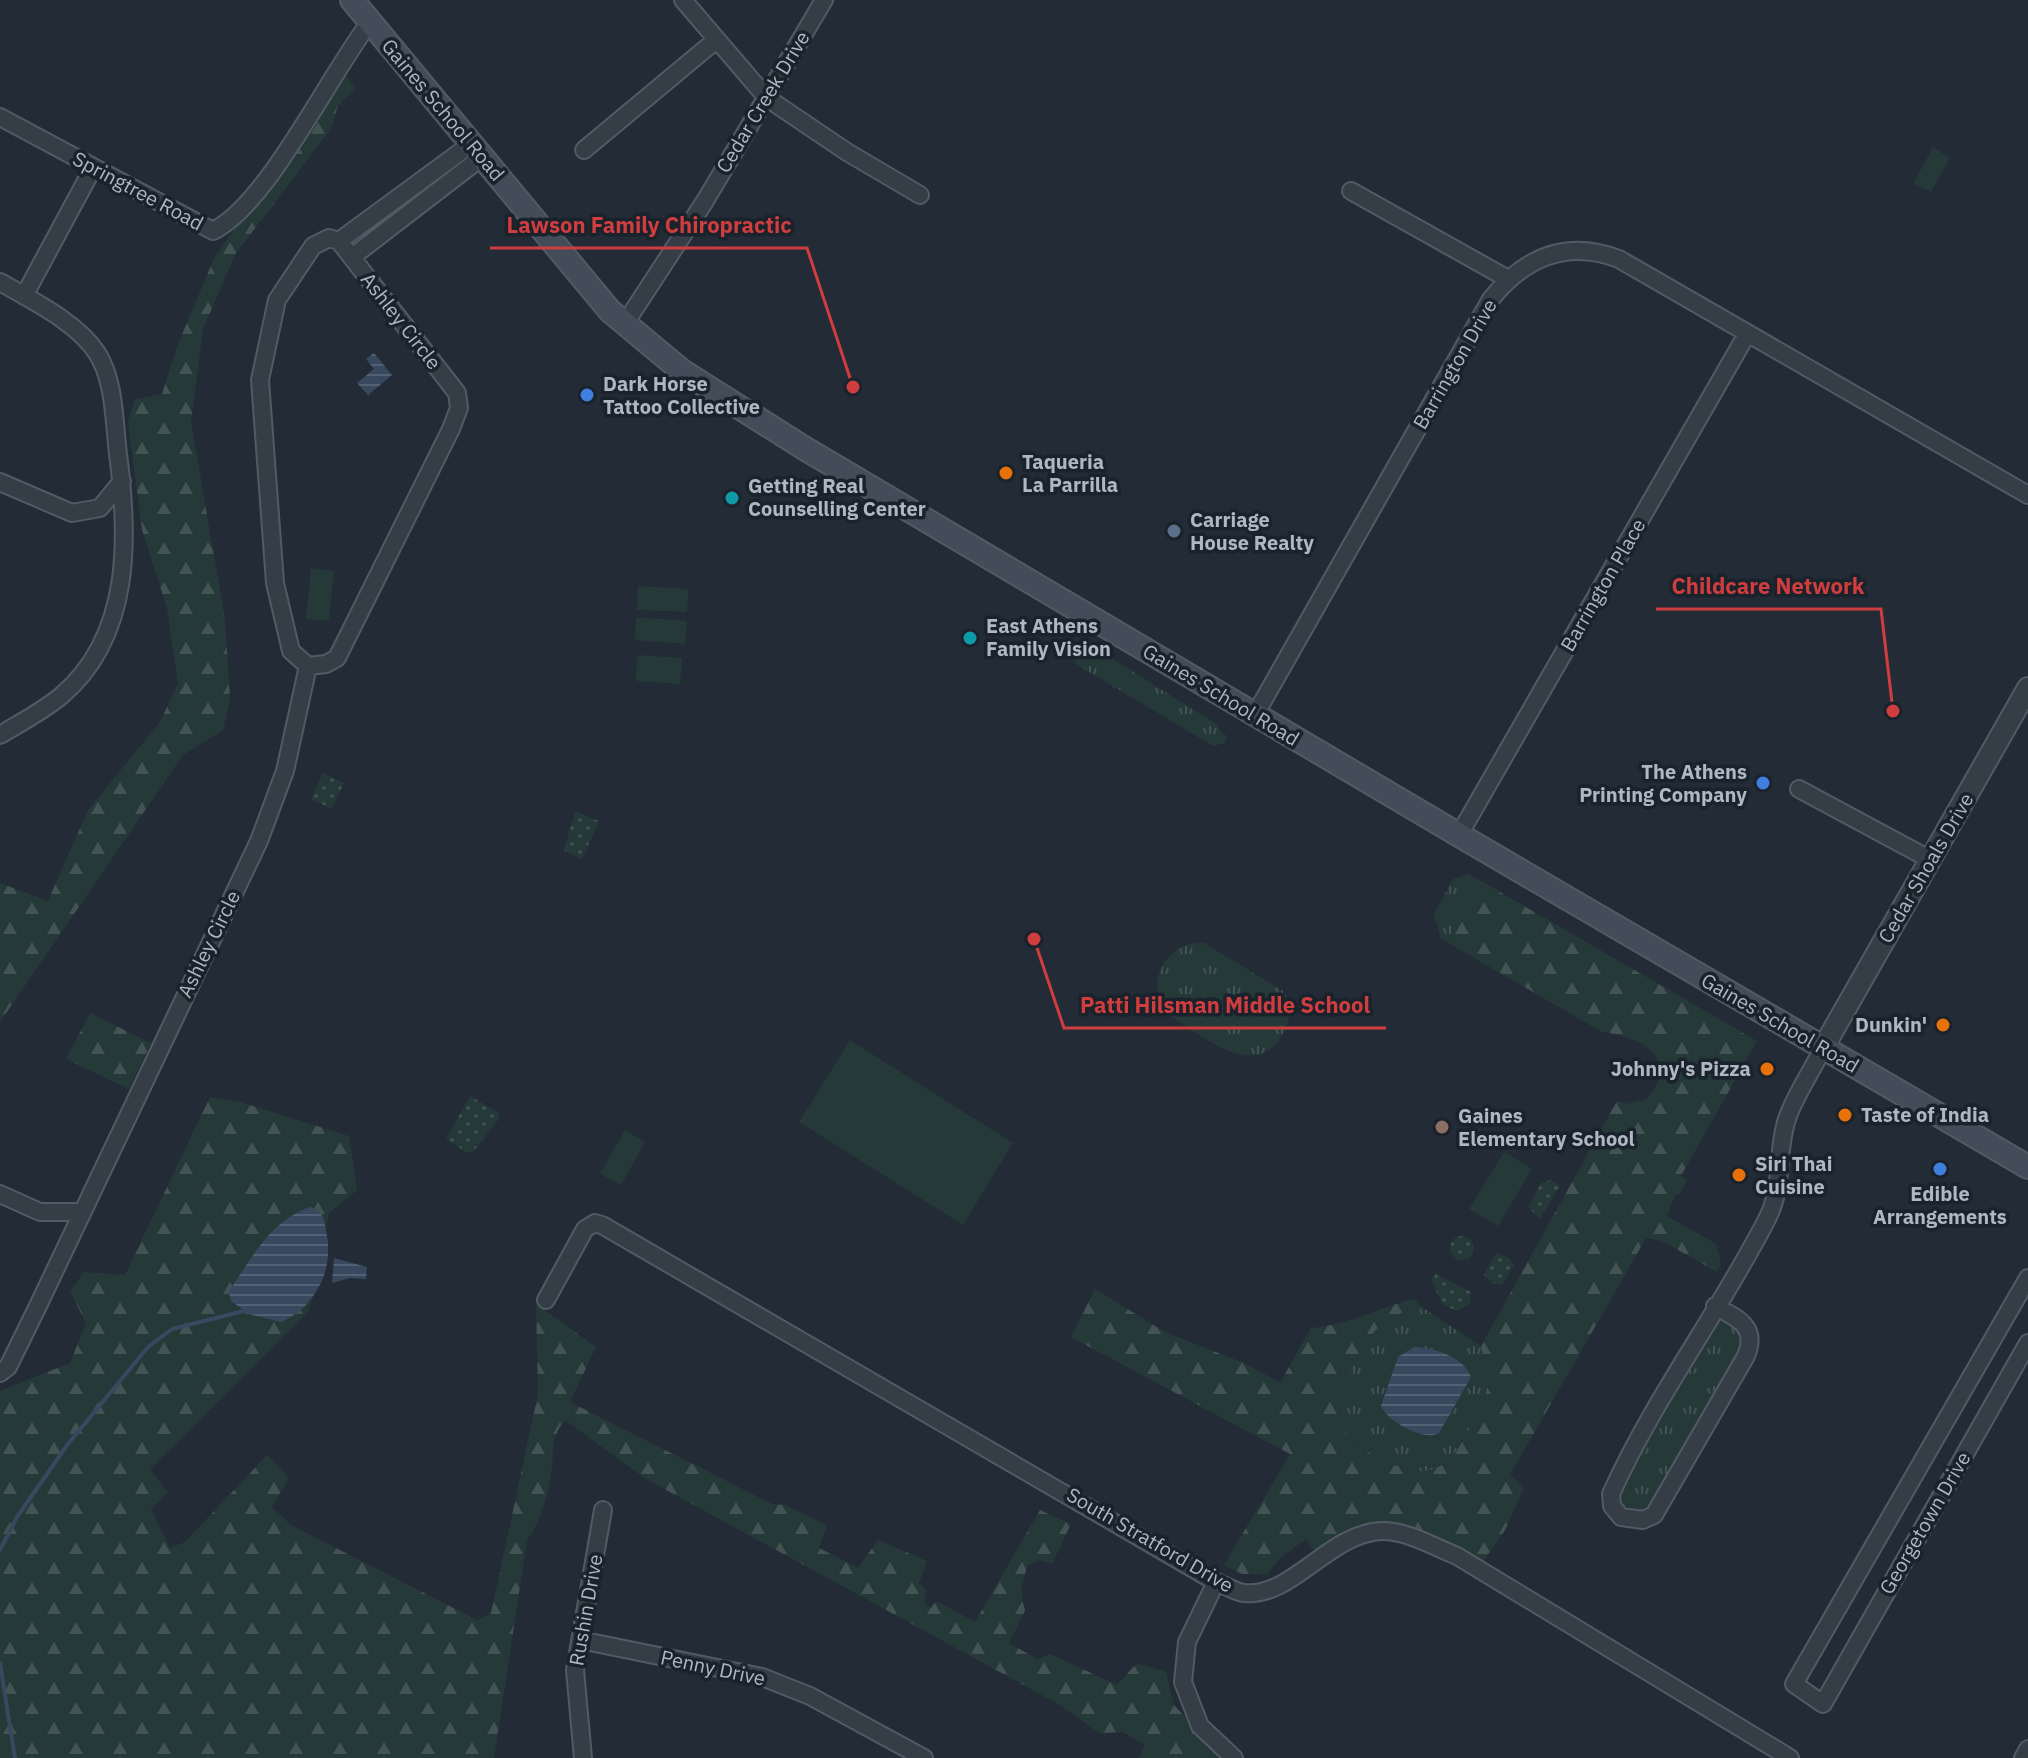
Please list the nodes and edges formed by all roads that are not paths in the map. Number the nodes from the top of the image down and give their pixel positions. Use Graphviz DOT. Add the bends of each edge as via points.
graph roads {
  1 [pos="352,0"];
  2 [pos="683,0"];
  3 [pos="824,0"];
  4 [pos="370,22"];
  5 [pos="716,40"];
  6 [pos="767,98"];
  7 [pos="0,117"];
  8 [pos="477,150"];
  9 [pos="584,150"];
  10 [pos="93,168"];
  11 [pos="1351,191"];
  12 [pos="920,195"];
  13 [pos="339,241"];
  14 [pos="352,257"];
  15 [pos="1508,279"];
  16 [pos="0,282"];
  17 [pos="24,296"];
  18 [pos="624,325"];
  19 [pos="1747,334"];
  20 [pos="122,481"];
  21 [pos="0,482"];
  22 [pos="2028,495"];
  23 [pos="308,666"];
  24 [pos="2028,688"];
  25 [pos="1255,715"];
  26 [pos="0,735"];
  27 [pos="1799,789"];
  28 [pos="1459,835"];
  29 [pos="1931,860"];
  30 [pos="1823,1048"];
  31 [pos="2028,1167"];
  32 [pos="0,1194"];
  33 [pos="81,1212"];
  34 [pos="2028,1278"];
  35 [pos="546,1300"];
  36 [pos="1715,1306"];
  37 [pos="2028,1343"];
  38 [pos="0,1373"];
  39 [pos="603,1510"];
  40 [pos="1216,1582"];
  41 [pos="580,1640"];
  42 [pos="2028,1749"];
  43 [pos="583,1758"];
  44 [pos="924,1758"];
  45 [pos="1234,1758"];
  46 [pos="1790,1758"];
  47 [pos="2023,1758"];
  1 -- 4 [label="main road, Gaines School Road"];
  2 -- 5 [label="street"];
  3 -- 6 [label="street, Cedar Creek Drive"];
  4 -- 8 [label="main road, Gaines School Road"];
  4 -- 10 [label="street, Springtree Road" via="247,206 228,224 205,229"];
  5 -- 6 [label="street"];
  5 -- 9 [label="street"];
  6 -- 12 [label="street"];
  6 -- 18 [label="street, Cedar Creek Drive"];
  7 -- 10 [label="street, Springtree Road"];
  8 -- 13 [label="street"];
  8 -- 14 [label="street, Ashley Circle"];
  8 -- 18 [label="main road, Gaines School Road"];
  10 -- 17 [label="street"];
  11 -- 15 [label="street"];
  13 -- 14 [label="street, Ashley Circle"];
  13 -- 23 [label="street" via="329,238 313,246 277,300 260,380 275,583 291,651"];
  14 -- 23 [label="street, Ashley Circle" via="459,401 451,429 337,658"];
  15 -- 19 [label="street, Barrington Drive" via="1530,262 1586,249"];
  15 -- 25 [label="street, Barrington Drive" via="1491,299"];
  16 -- 17 [label="street"];
  17 -- 20 [label="street" via="78,332 98,354 110,386"];
  18 -- 25 [label="main road, Gaines School Road" via="721,397"];
  19 -- 22 [label="street, Barrington Drive"];
  19 -- 28 [label="street, Barrington Place"];
  20 -- 21 [label="street" via="100,508 72,513"];
  20 -- 26 [label="street" via="122,578 99,652 62,696"];
  23 -- 33 [label="street, Ashley Circle" via="285,771 259,841"];
  24 -- 29 [label="street, Cedar Shoals Drive"];
  25 -- 28 [label="main road, Gaines School Road"];
  27 -- 29 [label="street"];
  28 -- 30 [label="main road, Gaines School Road"];
  29 -- 30 [label="street, Cedar Shoals Drive"];
  30 -- 31 [label="main road, Gaines School Road"];
  30 -- 36 [label="street" via="1788,1116 1769,1216"];
  32 -- 33 [label="street" via="40,1212"];
  33 -- 38 [label="street, Ashley Circle" via="8,1367"];
  34 -- 37 [label="street, Georgetown Drive" via="1794,1684 1823,1704"];
  35 -- 40 [label="street, South Stratford Drive" via="585,1229 602,1225"];
  36 -- 36 [label="street" via="1750,1331 1746,1356 1654,1515 1643,1520 1621,1517 1611,1494"];
  39 -- 41 [label="street, Rushin Drive"];
  40 -- 45 [label="street" via="1187,1642 1183,1682 1200,1726"];
  40 -- 46 [label="street, South Stratford Drive" via="1242,1593 1260,1593 1343,1540 1382,1531 1402,1534 1457,1556"];
  41 -- 43 [label="street, Rushin Drive" via="575,1685"];
  41 -- 44 [label="street, Penny Drive" via="762,1677 810,1696"];
  42 -- 47 [label="street"];
}
